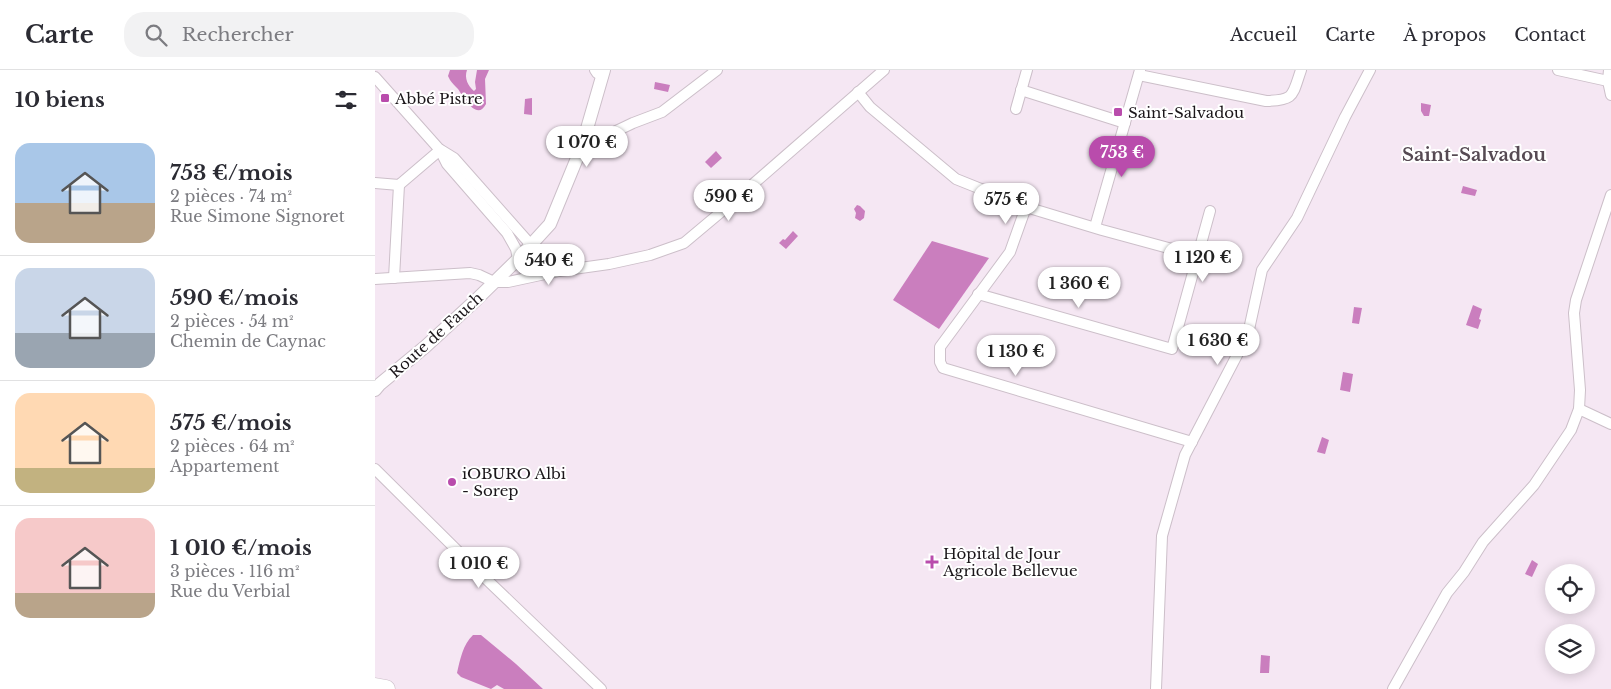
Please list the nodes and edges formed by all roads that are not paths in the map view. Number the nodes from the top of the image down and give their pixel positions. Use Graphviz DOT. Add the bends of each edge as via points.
graph roads {
  1 [pos="717,70"];
  2 [pos="884,70"];
  3 [pos="1027,70"];
  4 [pos="1301,70"];
  5 [pos="1370,70"];
  6 [pos="1558,70"];
  7 [pos="1609,70"];
  8 [pos="601,72"];
  9 [pos="1139,72"];
  10 [pos="375,77"];
  11 [pos="1609,82"];
  12 [pos="1021,90"];
  13 [pos="858,92"];
  14 [pos="1611,95"];
  15 [pos="1016,109"];
  16 [pos="1125,123"];
  17 [pos="581,146"];
  18 [pos="440,150"];
  19 [pos="375,183"];
  20 [pos="399,185"];
  21 [pos="1611,195"];
  22 [pos="1026,207"];
  23 [pos="1210,212"];
  24 [pos="1095,227"];
  25 [pos="531,245"];
  26 [pos="1198,256"];
  27 [pos="518,259"];
  28 [pos="559,271"];
  29 [pos="534,276"];
  30 [pos="394,278"];
  31 [pos="375,280"];
  32 [pos="495,282"];
  33 [pos="979,294"];
  34 [pos="375,390"];
  35 [pos="1579,409"];
  36 [pos="1611,424"];
  37 [pos="1192,442"];
  38 [pos="375,469"];
  39 [pos="375,687"];
  40 [pos="385,689"];
  41 [pos="601,689"];
  42 [pos="1156,689"];
  43 [pos="1393,689"];
  1 -- 17 [label="street" via="662,112"];
  2 -- 13 [label="street"];
  3 -- 12 [label="street"];
  4 -- 9 [label="street" via="1293,93 1284,100 1266,101"];
  5 -- 37 [label="street" via="1297,218 1262,270 1248,334"];
  6 -- 11 [label="street"];
  7 -- 11 [label="street"];
  8 -- 17 [label="street, Route de Fauch"];
  9 -- 16 [label="street"];
  10 -- 18 [label="street"];
  11 -- 14 [label="street"];
  12 -- 15 [label="street"];
  12 -- 16 [label="street"];
  13 -- 22 [label="street" via="870,107 956,180"];
  13 -- 28 [label="street" via="684,243 650,255"];
  16 -- 24 [label="street"];
  17 -- 25 [label="street, Route de Fauch" via="549,224"];
  18 -- 20 [label="street"];
  18 -- 25 [label="street" via="453,158"];
  18 -- 27 [label="street" via="447,164 507,233"];
  19 -- 20 [label="street"];
  20 -- 30 [label="street"];
  21 -- 35 [label="street" via="1574,313"];
  22 -- 24 [label="street"];
  22 -- 33 [label="street" via="1010,252"];
  23 -- 26 [label="street"];
  24 -- 26 [label="street"];
  25 -- 27 [label="street, Route de Fauch"];
  25 -- 28 [label="street" via="542,262"];
  26 -- 33 [label="street" via="1172,349"];
  27 -- 29 [label="street" via="523,268"];
  27 -- 32 [label="street, Route de Fauch"];
  28 -- 29 [label="street"];
  29 -- 32 [label="street"];
  30 -- 31 [label="street"];
  30 -- 32 [label="street" via="470,273"];
  32 -- 34 [label="street, Route de Fauch"];
  33 -- 37 [label="street" via="940,347 943,368"];
  35 -- 36 [label="street"];
  35 -- 43 [label="street" via="1571,430 1534,486 1483,542 1447,593"];
  37 -- 42 [label="street" via="1185,455 1162,536"];
  38 -- 41 [label="street"];
  39 -- 40 [label="highway"];
}
